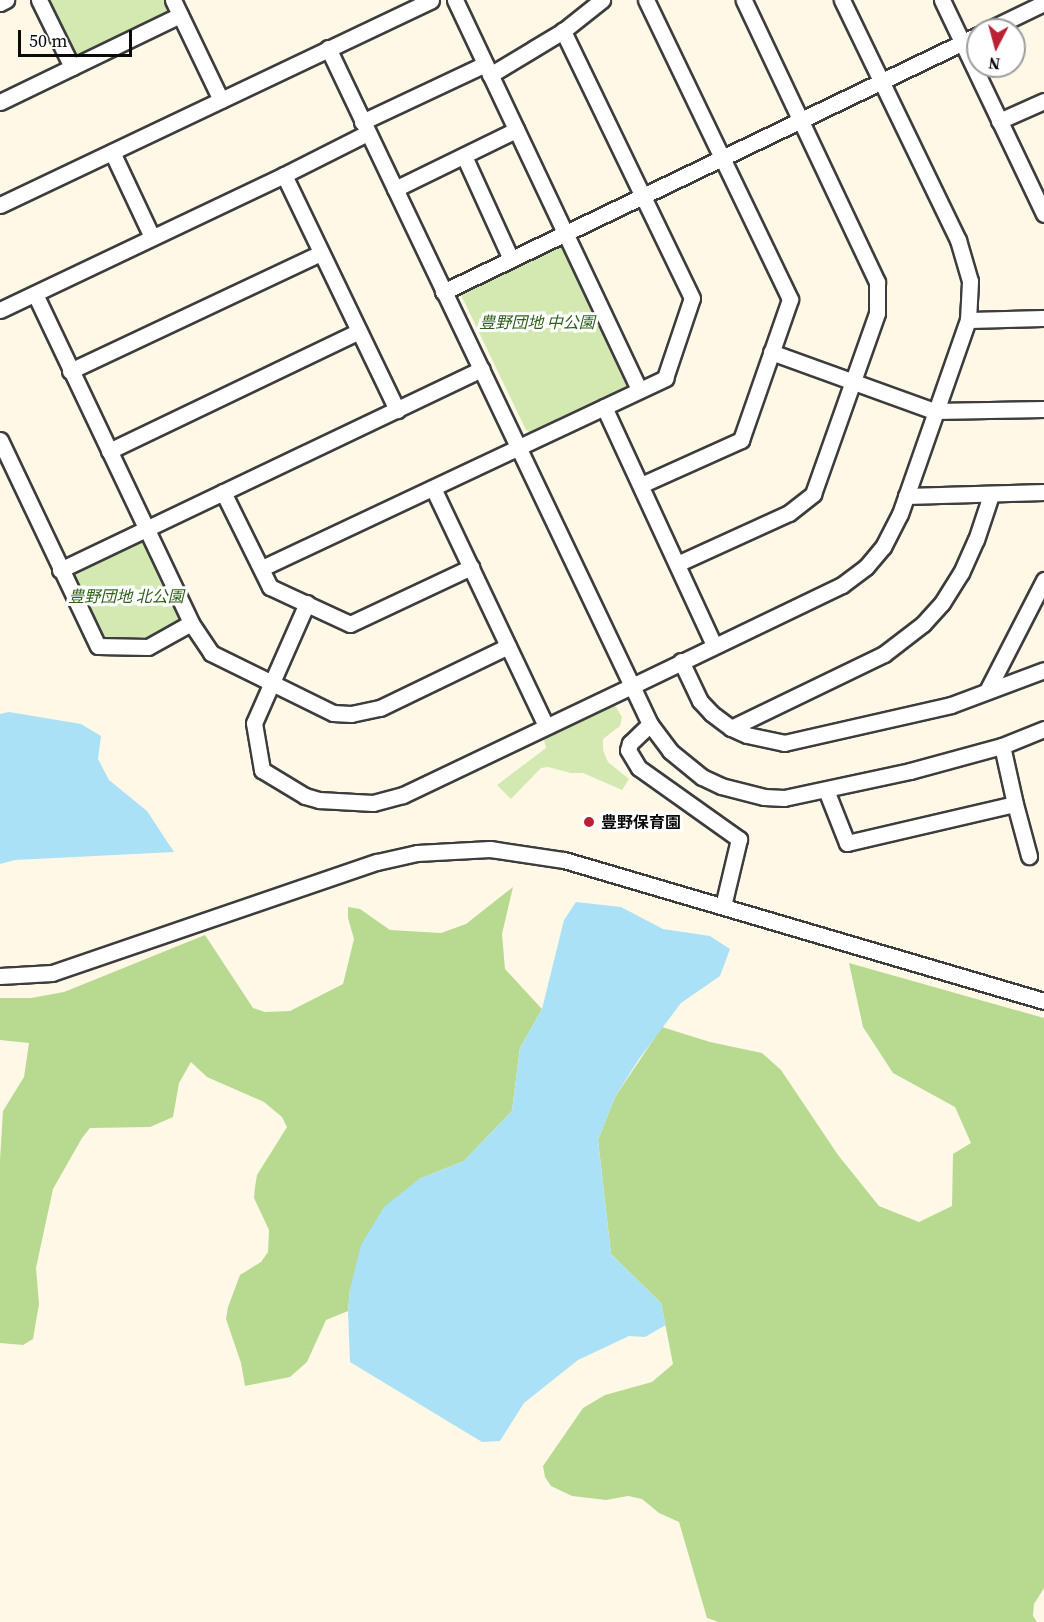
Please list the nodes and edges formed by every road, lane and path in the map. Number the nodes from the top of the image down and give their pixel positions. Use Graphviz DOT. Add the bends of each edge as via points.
graph roads {
  1 [pos="6,0"];
  2 [pos="39,0"];
  3 [pos="173,0"];
  4 [pos="430,0"];
  5 [pos="454,0"];
  6 [pos="602,0"];
  7 [pos="646,0"];
  8 [pos="744,0"];
  9 [pos="842,0"];
  10 [pos="942,0"];
  11 [pos="0,3"];
  12 [pos="1040,3"];
  13 [pos="180,15"];
  14 [pos="1011,18"];
  15 [pos="564,31"];
  16 [pos="966,41"];
  17 [pos="962,43"];
  18 [pos="328,48"];
  19 [pos="72,68"];
  20 [pos="488,70"];
  21 [pos="880,83"];
  22 [pos="221,100"];
  23 [pos="1044,101"];
  24 [pos="0,102"];
  25 [pos="801,119"];
  26 [pos="999,121"];
  27 [pos="365,127"];
  28 [pos="516,130"];
  29 [pos="112,152"];
  30 [pos="464,156"];
  31 [pos="722,157"];
  32 [pos="284,175"];
  33 [pos="394,189"];
  34 [pos="642,195"];
  35 [pos="1042,204"];
  36 [pos="0,205"];
  37 [pos="564,233"];
  38 [pos="152,237"];
  39 [pos="321,253"];
  40 [pos="511,259"];
  41 [pos="442,292"];
  42 [pos="35,294"];
  43 [pos="0,310"];
  44 [pos="1044,318"];
  45 [pos="968,320"];
  46 [pos="359,331"];
  47 [pos="771,352"];
  48 [pos="481,369"];
  49 [pos="70,371"];
  50 [pos="852,381"];
  51 [pos="639,389"];
  52 [pos="604,407"];
  53 [pos="1044,409"];
  54 [pos="397,410"];
  55 [pos="934,411"];
  56 [pos="0,440"];
  57 [pos="519,448"];
  58 [pos="109,451"];
  59 [pos="641,485"];
  60 [pos="433,488"];
  61 [pos="223,492"];
  62 [pos="1044,492"];
  63 [pos="991,495"];
  64 [pos="906,496"];
  65 [pos="147,529"];
  66 [pos="677,564"];
  67 [pos="471,567"];
  68 [pos="262,568"];
  69 [pos="60,570"];
  70 [pos="1044,580"];
  71 [pos="307,603"];
  72 [pos="191,623"];
  73 [pos="714,645"];
  74 [pos="508,646"];
  75 [pos="681,661"];
  76 [pos="1044,670"];
  77 [pos="271,683"];
  78 [pos="632,686"];
  79 [pos="987,691"];
  80 [pos="650,723"];
  81 [pos="546,726"];
  82 [pos="731,728"];
  83 [pos="1044,729"];
  84 [pos="1002,746"];
  85 [pos="826,790"];
  86 [pos="1015,804"];
  87 [pos="1029,856"];
  88 [pos="723,906"];
  89 [pos="0,976"];
  90 [pos="1044,1001"];
  1 -- 11 [label="street"];
  2 -- 19 [label="street"];
  3 -- 13 [label="street"];
  4 -- 18 [label="street"];
  5 -- 20 [label="street"];
  6 -- 15 [label="street"];
  7 -- 31 [label="street"];
  8 -- 25 [label="street"];
  9 -- 21 [label="street"];
  10 -- 17 [label="street"];
  12 -- 14 [label="street"];
  13 -- 19 [label="street"];
  13 -- 22 [label="street"];
  15 -- 20 [label="street"];
  15 -- 34 [label="street"];
  16 -- 17 [label="street"];
  17 -- 21 [label="street"];
  17 -- 26 [label="street"];
  18 -- 22 [label="street"];
  18 -- 27 [label="street"];
  19 -- 24 [label="street"];
  20 -- 27 [label="street"];
  20 -- 28 [label="street"];
  21 -- 25 [label="street"];
  21 -- 45 [label="street" via="958,240 970,281"];
  22 -- 29 [label="street"];
  23 -- 26 [label="street"];
  25 -- 31 [label="street"];
  25 -- 50 [label="street" via="877,282 877,313"];
  26 -- 35 [label="street"];
  27 -- 32 [label="street"];
  27 -- 33 [label="street"];
  28 -- 30 [label="street"];
  28 -- 37 [label="street"];
  29 -- 36 [label="street"];
  29 -- 38 [label="street"];
  30 -- 33 [label="street"];
  30 -- 40 [label="street"];
  31 -- 34 [label="street"];
  31 -- 47 [label="street" via="790,299"];
  32 -- 38 [label="street"];
  32 -- 39 [label="street"];
  33 -- 41 [label="street"];
  34 -- 37 [label="street"];
  34 -- 51 [label="street" via="692,298 665,378"];
  37 -- 40 [label="street"];
  37 -- 51 [label="street"];
  38 -- 42 [label="street"];
  39 -- 46 [label="street"];
  39 -- 49 [label="street"];
  40 -- 41 [label="street"];
  41 -- 48 [label="street"];
  42 -- 43 [label="street"];
  42 -- 49 [label="street"];
  44 -- 45 [label="street"];
  45 -- 55 [label="street"];
  46 -- 54 [label="street"];
  46 -- 58 [label="street"];
  47 -- 50 [label="street"];
  47 -- 59 [label="street" via="741,440"];
  48 -- 54 [label="street"];
  48 -- 57 [label="street"];
  49 -- 58 [label="street"];
  50 -- 55 [label="street"];
  50 -- 66 [label="street" via="813,494 803,504"];
  51 -- 52 [label="street"];
  52 -- 57 [label="street"];
  52 -- 59 [label="street"];
  53 -- 55 [label="street"];
  54 -- 61 [label="street"];
  55 -- 64 [label="street"];
  56 -- 69 [label="street"];
  57 -- 60 [label="street"];
  57 -- 78 [label="street"];
  58 -- 65 [label="street"];
  59 -- 66 [label="street"];
  60 -- 67 [label="street"];
  60 -- 68 [label="street"];
  61 -- 65 [label="street"];
  61 -- 68 [label="street"];
  62 -- 63 [label="street"];
  63 -- 64 [label="street"];
  63 -- 82 [label="street" via="961,573 923,624 884,654"];
  64 -- 73 [label="street" via="883,546 866,567 842,585"];
  65 -- 69 [label="street"];
  65 -- 72 [label="street"];
  66 -- 73 [label="street"];
  67 -- 71 [label="street" via="350,624"];
  67 -- 74 [label="street"];
  68 -- 71 [label="street" via="270,587"];
  69 -- 72 [label="street" via="98,646 148,647"];
  70 -- 79 [label="street"];
  71 -- 77 [label="street"];
  72 -- 77 [label="street" via="211,653"];
  73 -- 75 [label="street"];
  74 -- 77 [label="street" via="366,712 333,713"];
  74 -- 81 [label="street"];
  75 -- 78 [label="street"];
  75 -- 82 [label="street" via="700,701"];
  76 -- 79 [label="street"];
  77 -- 81 [label="street" via="254,723 262,770 319,801 389,800"];
  78 -- 80 [label="street"];
  78 -- 81 [label="street"];
  79 -- 82 [label="street" via="951,705 784,743 764,741"];
  80 -- 85 [label="street" via="670,751 702,777 721,786 784,798"];
  80 -- 88 [label="street" via="628,750 639,768 739,839"];
  83 -- 84 [label="street"];
  84 -- 85 [label="street"];
  84 -- 86 [label="street"];
  85 -- 86 [label="street" via="847,843"];
  86 -- 87 [label="street"];
  88 -- 89 [label="street" via="530,853 466,849 417,853 376,862 52,973"];
  88 -- 90 [label="street"];
}
